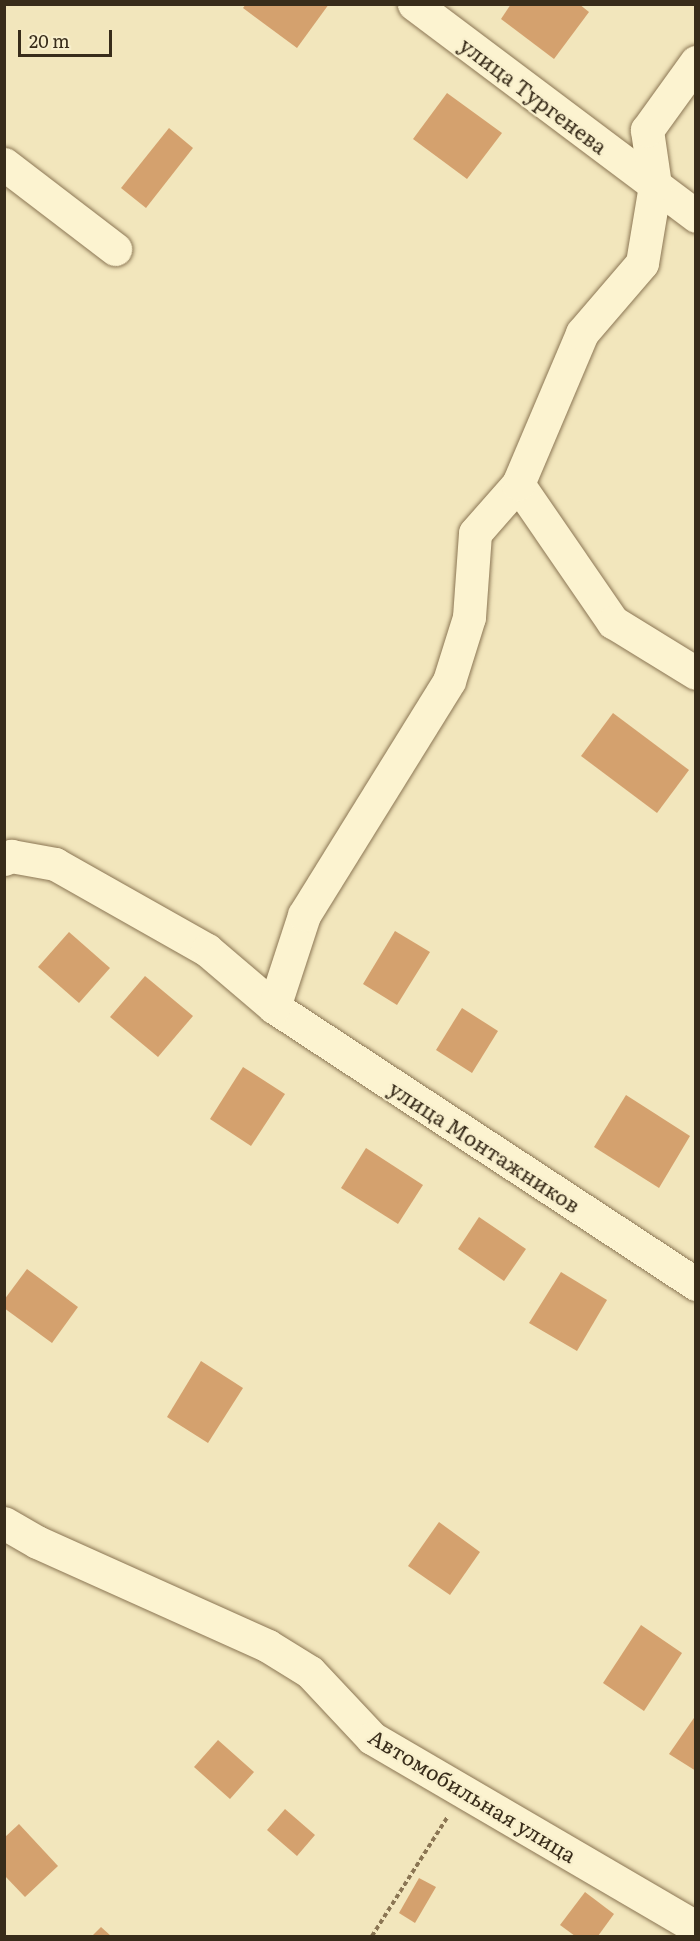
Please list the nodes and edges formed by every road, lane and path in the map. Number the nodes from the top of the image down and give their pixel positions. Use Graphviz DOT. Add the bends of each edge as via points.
graph roads {
  1 [pos="414,4"];
  2 [pos="696,62"];
  3 [pos="4,164"];
  4 [pos="655,184"];
  5 [pos="696,216"];
  6 [pos="115,249"];
  7 [pos="518,484"];
  8 [pos="696,673"];
  9 [pos="4,859"];
  10 [pos="274,1007"];
  11 [pos="696,1284"];
  12 [pos="4,1523"];
  13 [pos="479,1800"];
  14 [pos="696,1927"];
  15 [pos="372,1936"];
  1 -- 4 [label="street, улица Тургенева"];
  2 -- 4 [label="street" via="647,130"];
  3 -- 6 [label="street"];
  4 -- 5 [label="street, улица Тургенева"];
  4 -- 7 [label="street" via="642,263 582,333"];
  7 -- 8 [label="street" via="613,622"];
  7 -- 10 [label="street" via="475,533 469,617 449,681 304,915"];
  9 -- 10 [label="street, улица Монтажников" via="11,856 55,864 207,950"];
  10 -- 11 [label="street, улица Монтажников"];
  12 -- 13 [label="street, Автомобильная улица" via="37,1542 268,1646 310,1672 372,1738"];
  13 -- 14 [label="street, Автомобильная улица"];
  13 -- 15 [label="path" via="447,1818"];
}
